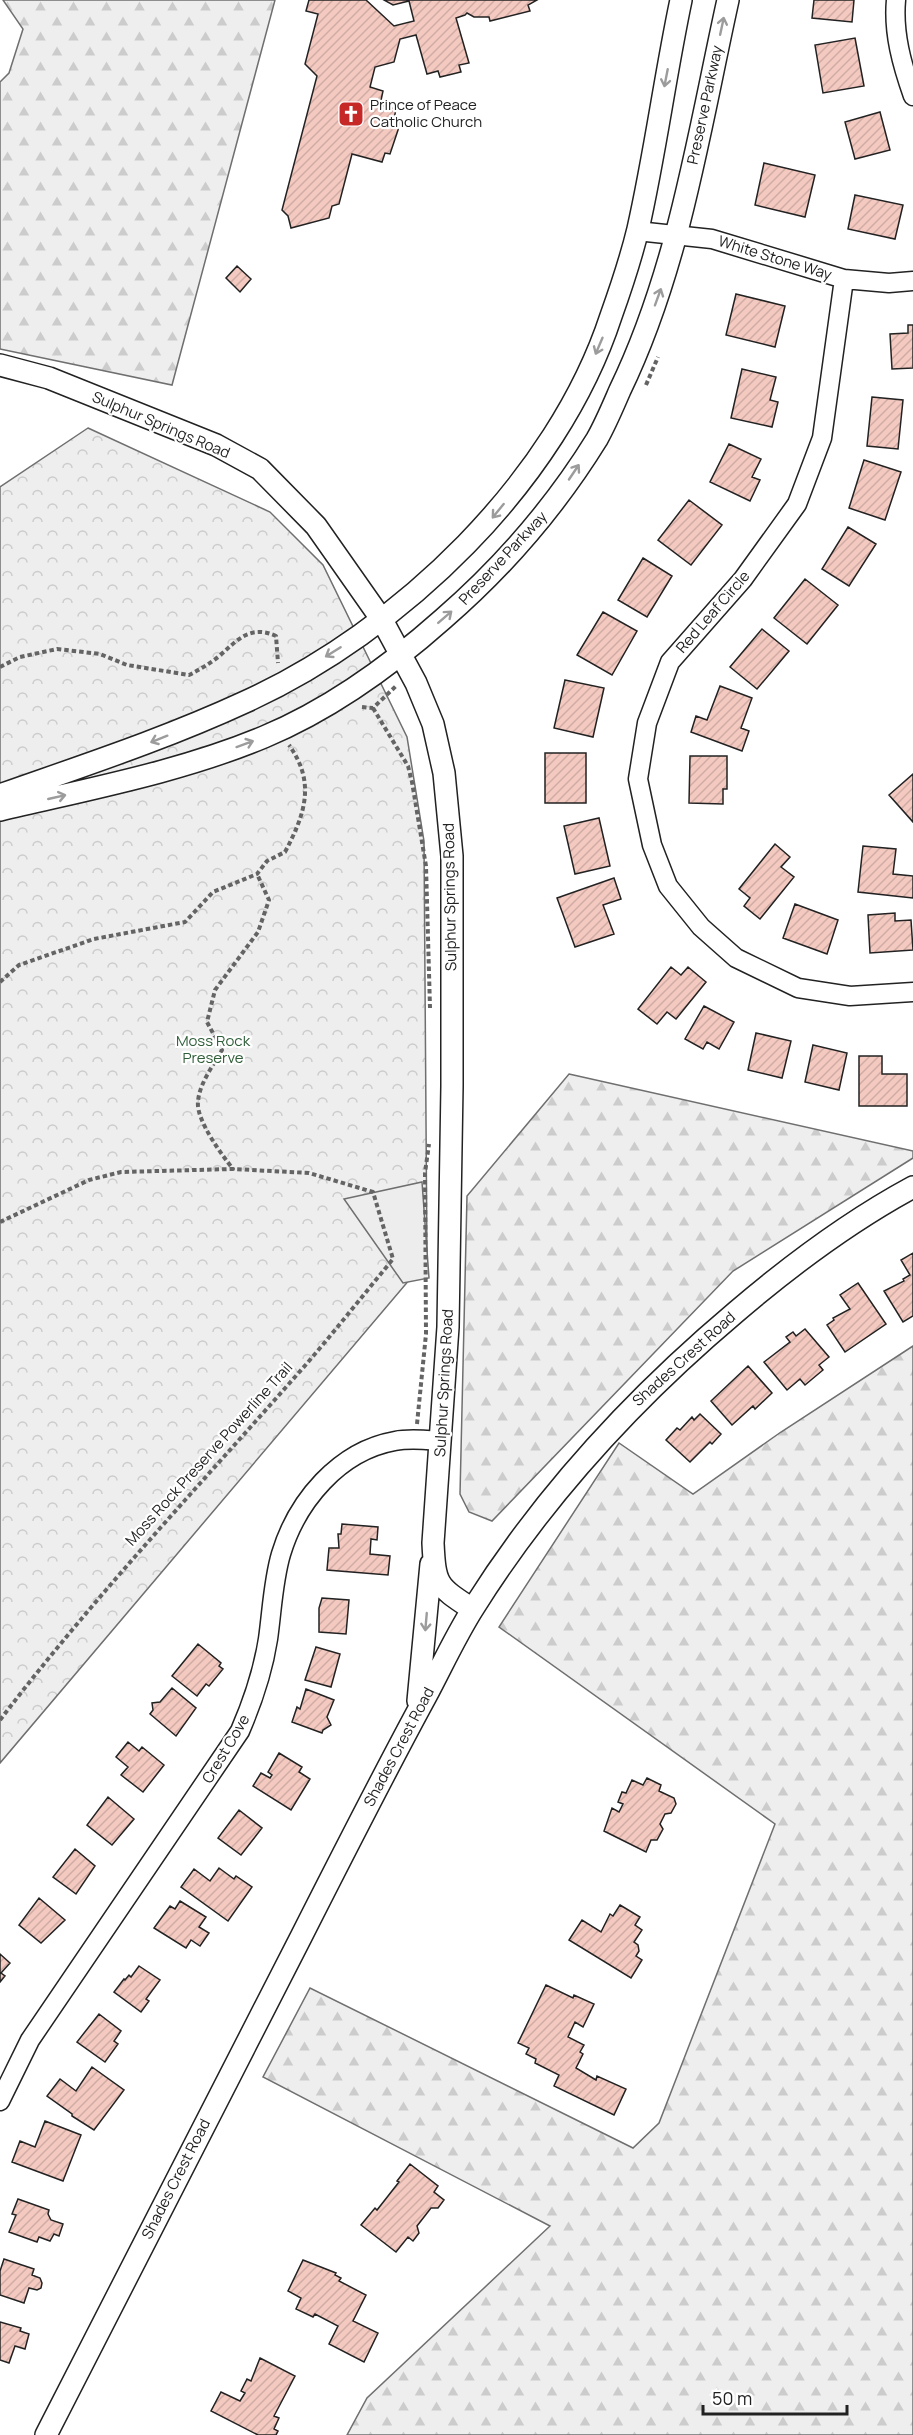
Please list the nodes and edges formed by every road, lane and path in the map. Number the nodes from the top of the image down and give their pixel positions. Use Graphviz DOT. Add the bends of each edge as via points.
graph roads {
  1 [pos="681,0"];
  2 [pos="728,0"];
  3 [pos="896,0"];
  4 [pos="913,96"];
  5 [pos="638,231"];
  6 [pos="677,235"];
  7 [pos="844,279"];
  8 [pos="913,280"];
  9 [pos="0,366"];
  10 [pos="382,620"];
  11 [pos="401,656"];
  12 [pos="373,708"];
  13 [pos="0,795"];
  14 [pos="0,810"];
  15 [pos="0,982"];
  16 [pos="913,992"];
  17 [pos="430,1012"];
  18 [pos="430,1138"];
  19 [pos="233,1169"];
  20 [pos="913,1187"];
  21 [pos="0,1222"];
  22 [pos="416,1439"];
  23 [pos="441,1441"];
  24 [pos="433,1543"];
  25 [pos="472,1609"];
  26 [pos="417,1711"];
  27 [pos="0,1720"];
  28 [pos="0,2101"];
  29 [pos="46,2435"];
  1 -- 5 [label="street, one-way"];
  6 -- 2 [label="street, Preserve Parkway, one-way"];
  3 -- 4 [label="street" via="899,51"];
  5 -- 6 [label="street, White Stone Way"];
  5 -- 10 [label="street, one-way" via="610,319 588,372 536,464 492,519"];
  6 -- 7 [label="street, White Stone Way" via="712,239"];
  11 -- 6 [label="street, Preserve Parkway, one-way" via="476,591 545,516 598,436 634,362"];
  7 -- 8 [label="street, White Stone Way" via="889,283"];
  7 -- 16 [label="street, Red Leaf Circle" via="822,438 797,504 743,579 670,662 647,723 638,779 652,845 668,886 701,927 736,958 798,988 850,996"];
  9 -- 10 [label="street, Sulphur Springs Road" via="49,378 205,440 260,469 316,526"];
  10 -- 11 [label="street, Sulphur Springs Road"];
  10 -- 13 [label="street, one-way" via="246,702 152,742"];
  14 -- 11 [label="street, Preserve Parkway, one-way" via="106,786 264,737 325,708"];
  11 -- 23 [label="street, Sulphur Springs Road" via="433,724 444,773 452,856 450,1222"];
  12 -- 17 [label="path" via="408,766 412,782 426,866"];
  15 -- 19 [label="path" via="19,965 94,939 185,922 213,892 257,874 269,900 258,932 215,990 207,1022 222,1050 204,1080 197,1104 211,1139"];
  18 -- 22 [label="path" via="425,1173 426,1334"];
  19 -- 21 [label="path" via="121,1172 89,1180"];
  19 -- 27 [label="path, Moss Rock Preserve Powerline Trail" via="309,1173 373,1192 393,1259 48,1656"];
  20 -- 25 [label="street, Shades Crest Road" via="817,1248 691,1349 592,1448 553,1495"];
  22 -- 23 [label="street, Crest Cove"];
  22 -- 28 [label="street, Crest Cove" via="379,1444 359,1453 310,1495 289,1531 281,1555 260,1677 240,1731 52,2006"];
  23 -- 24 [label="street, Sulphur Springs Road"];
  24 -- 25 [label="street, Sulphur Springs Road" via="434,1574 447,1592"];
  24 -- 26 [label="street, one-way"];
  25 -- 26 [label="street, Shades Crest Road"];
  26 -- 29 [label="street, Shades Crest Road"];
}
